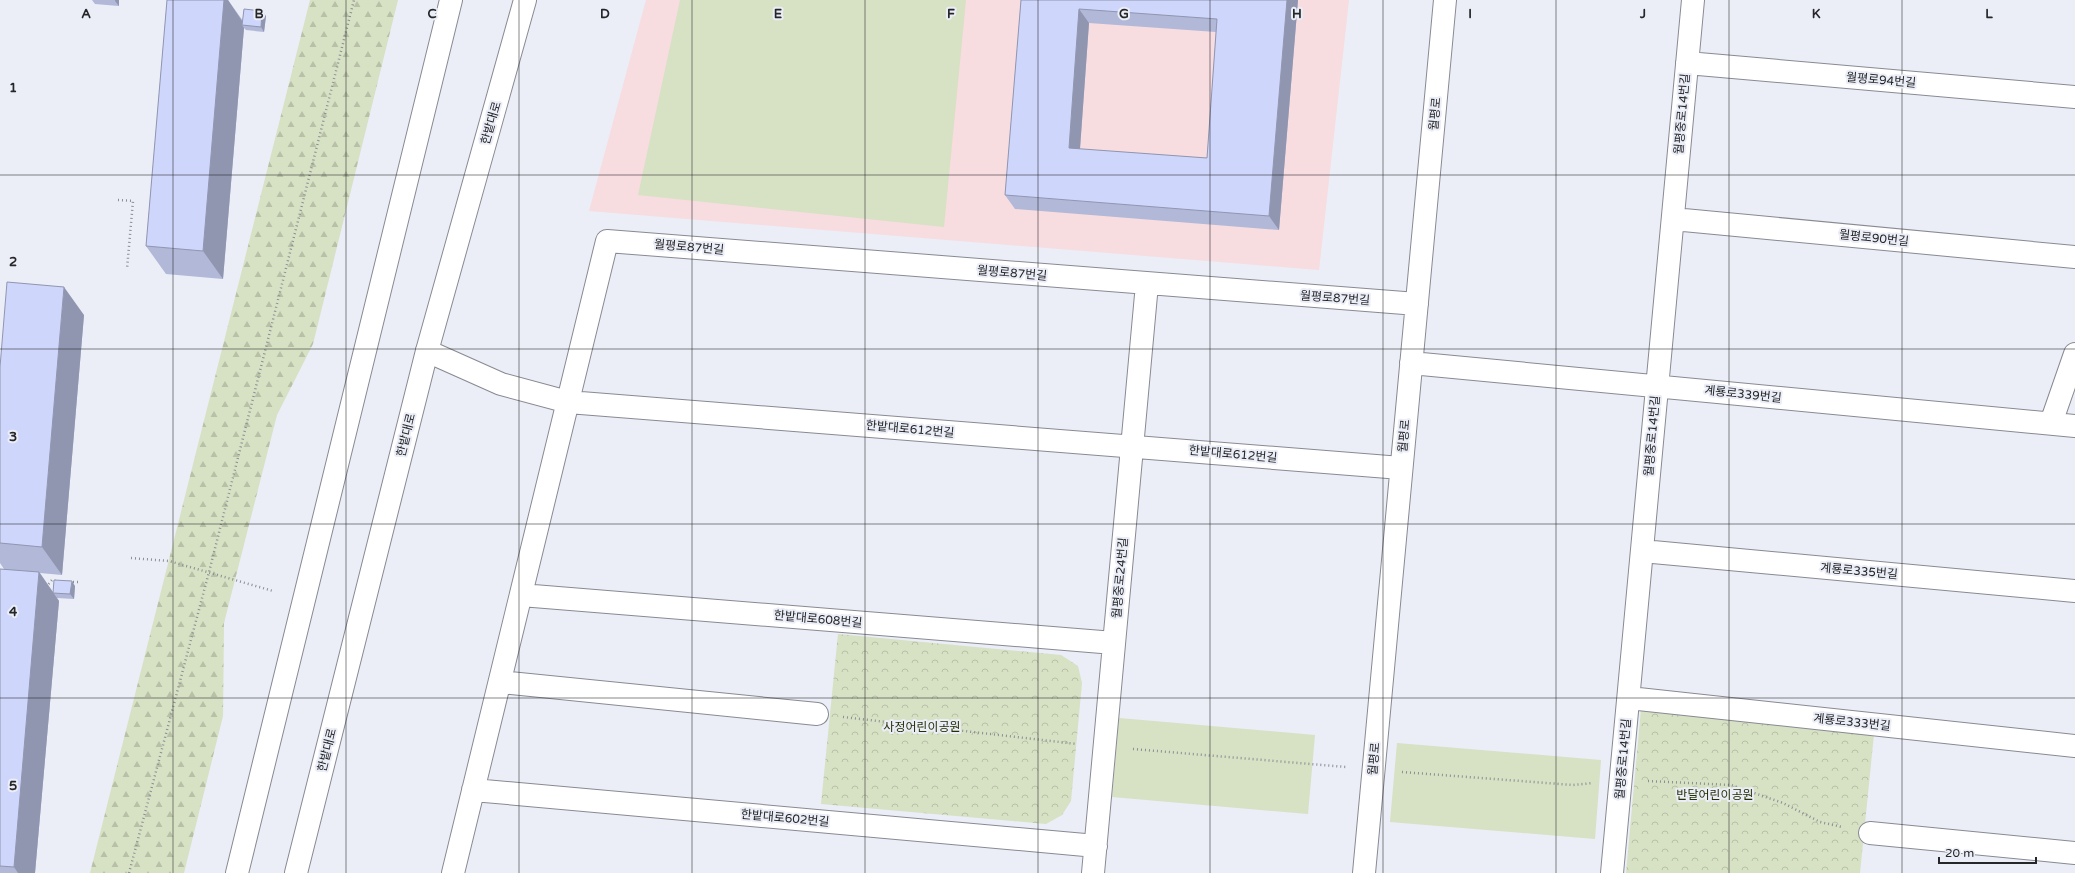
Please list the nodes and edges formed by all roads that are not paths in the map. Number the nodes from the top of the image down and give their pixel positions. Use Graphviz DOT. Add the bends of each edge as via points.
graph roads {
  1 [pos="451,0"];
  2 [pos="525,0"];
  3 [pos="1445,0"];
  4 [pos="1693,0"];
  5 [pos="1687,63"];
  6 [pos="2075,97"];
  7 [pos="1673,219"];
  8 [pos="2075,257"];
  9 [pos="1147,284"];
  10 [pos="1417,304"];
  11 [pos="428,351"];
  12 [pos="2075,354"];
  13 [pos="1411,363"];
  14 [pos="1657,386"];
  15 [pos="568,402"];
  16 [pos="2051,423"];
  17 [pos="2075,426"];
  18 [pos="1132,446"];
  19 [pos="1401,468"];
  20 [pos="1642,551"];
  21 [pos="2075,591"];
  22 [pos="521,595"];
  23 [pos="1114,643"];
  24 [pos="500,682"];
  25 [pos="1629,698"];
  26 [pos="817,714"];
  27 [pos="2075,746"];
  28 [pos="473,790"];
  29 [pos="1870,833"];
  30 [pos="1096,846"];
  31 [pos="2075,853"];
  32 [pos="238,873"];
  33 [pos="296,873"];
  34 [pos="453,873"];
  35 [pos="1093,873"];
  36 [pos="1364,873"];
  37 [pos="1612,873"];
  1 -- 32 [label="street"];
  2 -- 11 [label="street, 한밭대로"];
  3 -- 10 [label="street, 월평로"];
  4 -- 5 [label="street, 월평중로14번길"];
  5 -- 6 [label="street, 월평로94번길"];
  5 -- 7 [label="street, 월평중로14번길"];
  7 -- 8 [label="street, 월평로90번길"];
  7 -- 14 [label="street, 월평중로14번길"];
  9 -- 10 [label="street, 월평로87번길"];
  9 -- 15 [label="street, 월평로87번길" via="607,241"];
  9 -- 18 [label="street, 월평중로24번길"];
  10 -- 13 [label="street, 월평로"];
  11 -- 15 [label="street, 한밭대로612번길" via="501,384"];
  11 -- 33 [label="street, 한밭대로"];
  12 -- 16 [label="street"];
  13 -- 14 [label="street, 계룡로339번길"];
  13 -- 19 [label="street, 월평로"];
  14 -- 16 [label="street, 계룡로339번길"];
  14 -- 20 [label="street, 월평중로14번길"];
  15 -- 18 [label="street, 한밭대로612번길"];
  15 -- 22 [label="street"];
  16 -- 17 [label="street, 계룡로339번길"];
  18 -- 19 [label="street, 한밭대로612번길"];
  18 -- 23 [label="street, 월평중로24번길"];
  19 -- 36 [label="street, 월평로"];
  20 -- 21 [label="street, 계룡로335번길"];
  20 -- 25 [label="street, 월평중로14번길"];
  22 -- 23 [label="street, 한밭대로608번길"];
  22 -- 24 [label="street"];
  23 -- 30 [label="street, 월평중로24번길"];
  24 -- 26 [label="street"];
  24 -- 28 [label="street"];
  25 -- 27 [label="street, 계룡로333번길"];
  25 -- 37 [label="street, 월평중로14번길"];
  28 -- 30 [label="street, 한밭대로602번길"];
  28 -- 34 [label="street"];
  29 -- 31 [label="street"];
  30 -- 35 [label="street, 월평중로24번길"];
}
